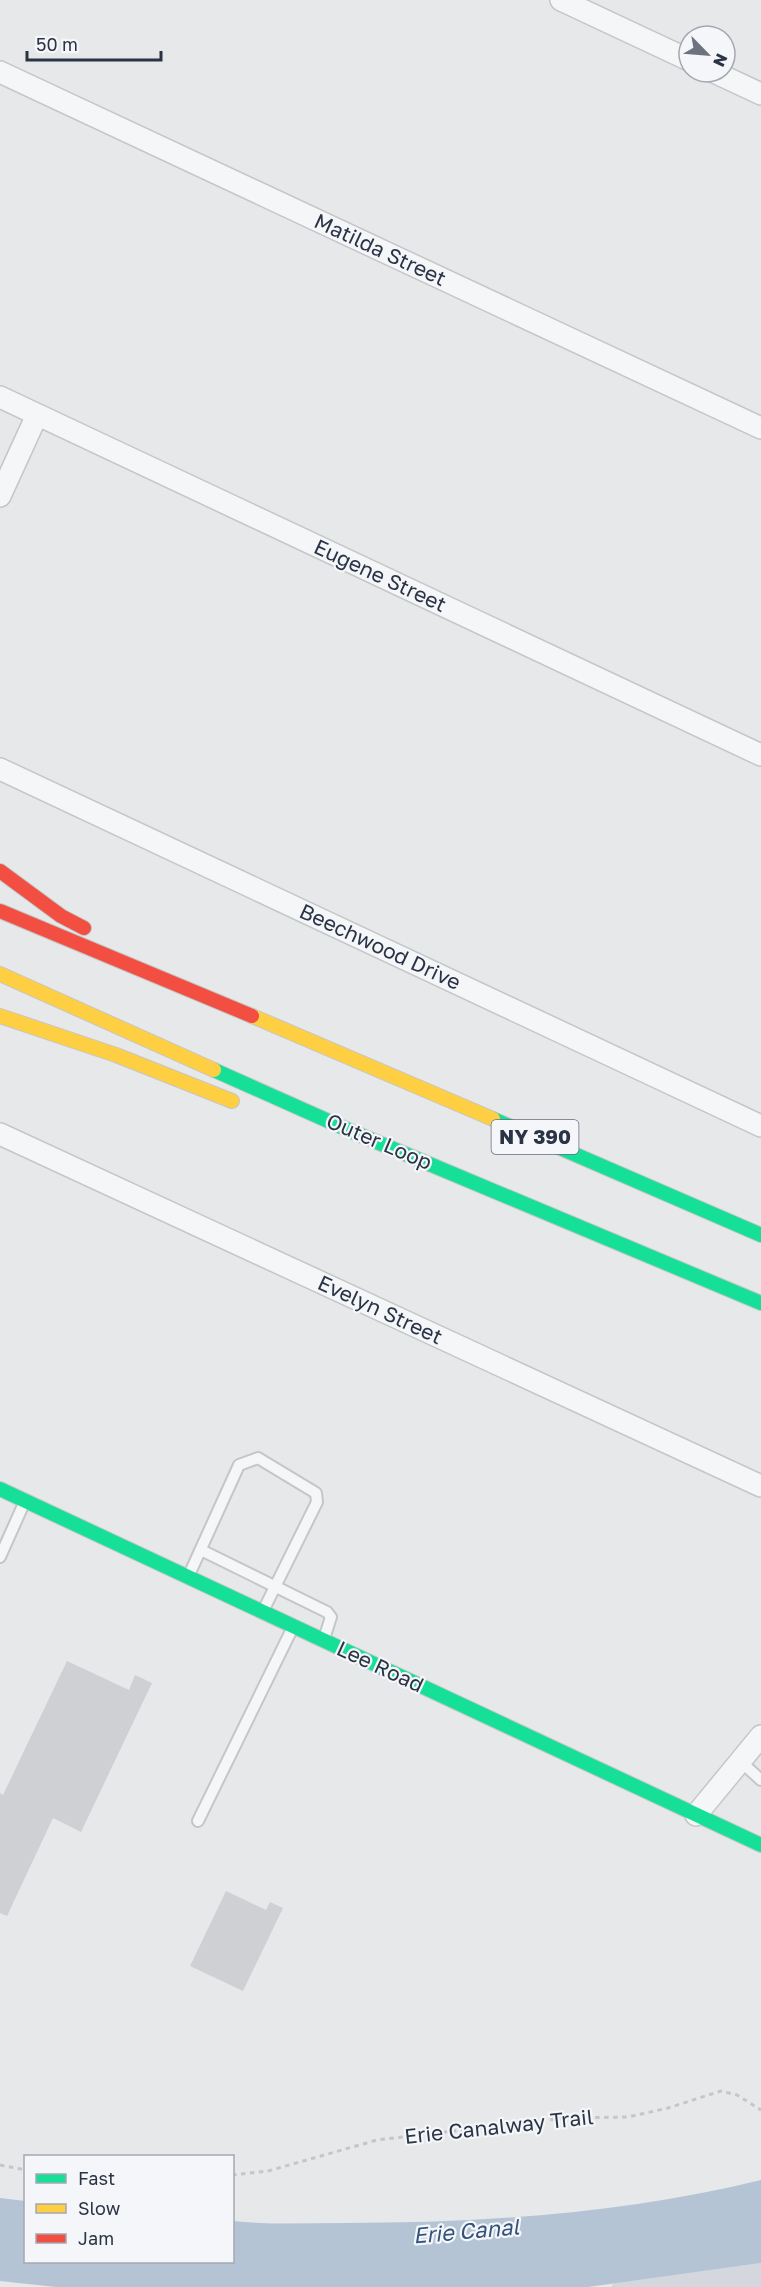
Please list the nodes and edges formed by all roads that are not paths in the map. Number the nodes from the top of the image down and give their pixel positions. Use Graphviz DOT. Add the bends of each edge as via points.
graph roads {
  1 [pos="561,0"];
  2 [pos="677,54"];
  3 [pos="0,72"];
  4 [pos="737,83"];
  5 [pos="761,94"];
  6 [pos="0,397"];
  7 [pos="37,415"];
  8 [pos="761,428"];
  9 [pos="0,496"];
  10 [pos="761,755"];
  11 [pos="0,768"];
  12 [pos="0,871"];
  13 [pos="0,911"];
  14 [pos="94,933"];
  15 [pos="113,943"];
  16 [pos="0,974"];
  17 [pos="0,1016"];
  18 [pos="309,1040"];
  19 [pos="245,1106"];
  20 [pos="299,1122"];
  21 [pos="761,1126"];
  22 [pos="353,1132"];
  23 [pos="0,1134"];
  24 [pos="761,1235"];
  25 [pos="761,1303"];
  26 [pos="761,1486"];
  27 [pos="0,1489"];
  28 [pos="25,1501"];
  29 [pos="201,1550"];
  30 [pos="0,1557"];
  31 [pos="188,1577"];
  32 [pos="276,1586"];
  33 [pos="263,1612"];
  34 [pos="293,1626"];
  35 [pos="323,1640"];
  36 [pos="761,1736"];
  37 [pos="740,1761"];
  38 [pos="761,1780"];
  39 [pos="696,1815"];
  40 [pos="198,1821"];
  41 [pos="761,1845"];
  1 -- 2 [label="street"];
  3 -- 8 [label="street, Matilda Street"];
  4 -- 5 [label="street"];
  6 -- 7 [label="street, Eugene Street"];
  7 -- 9 [label="street"];
  7 -- 10 [label="street, Eugene Street"];
  11 -- 21 [label="street, Beechwood Drive"];
  12 -- 14 [label="main road" via="62,916"];
  13 -- 18 [label="main road, NY 390"];
  15 -- 18 [label="main road"];
  16 -- 22 [label="main road, Outer Loop"];
  17 -- 19 [label="main road" via="116,1055"];
  18 -- 24 [label="main road, NY 390"];
  20 -- 22 [label="main road"];
  22 -- 25 [label="main road, Outer Loop"];
  23 -- 26 [label="street, Evelyn Street"];
  27 -- 28 [label="main road, Lee Road"];
  28 -- 30 [label="lane"];
  28 -- 31 [label="main road, Lee Road"];
  29 -- 31 [label="lane"];
  29 -- 32 [label="lane"];
  29 -- 32 [label="lane" via="238,1465 258,1458 316,1493 317,1502"];
  31 -- 33 [label="main road, Lee Road"];
  32 -- 33 [label="lane"];
  32 -- 35 [label="lane" via="332,1617"];
  33 -- 34 [label="main road, Lee Road"];
  34 -- 35 [label="main road, Lee Road"];
  34 -- 40 [label="lane"];
  35 -- 39 [label="main road, Lee Road"];
  36 -- 37 [label="street"];
  37 -- 38 [label="lane"];
  37 -- 39 [label="street"];
  39 -- 41 [label="main road, Lee Road"];
}
